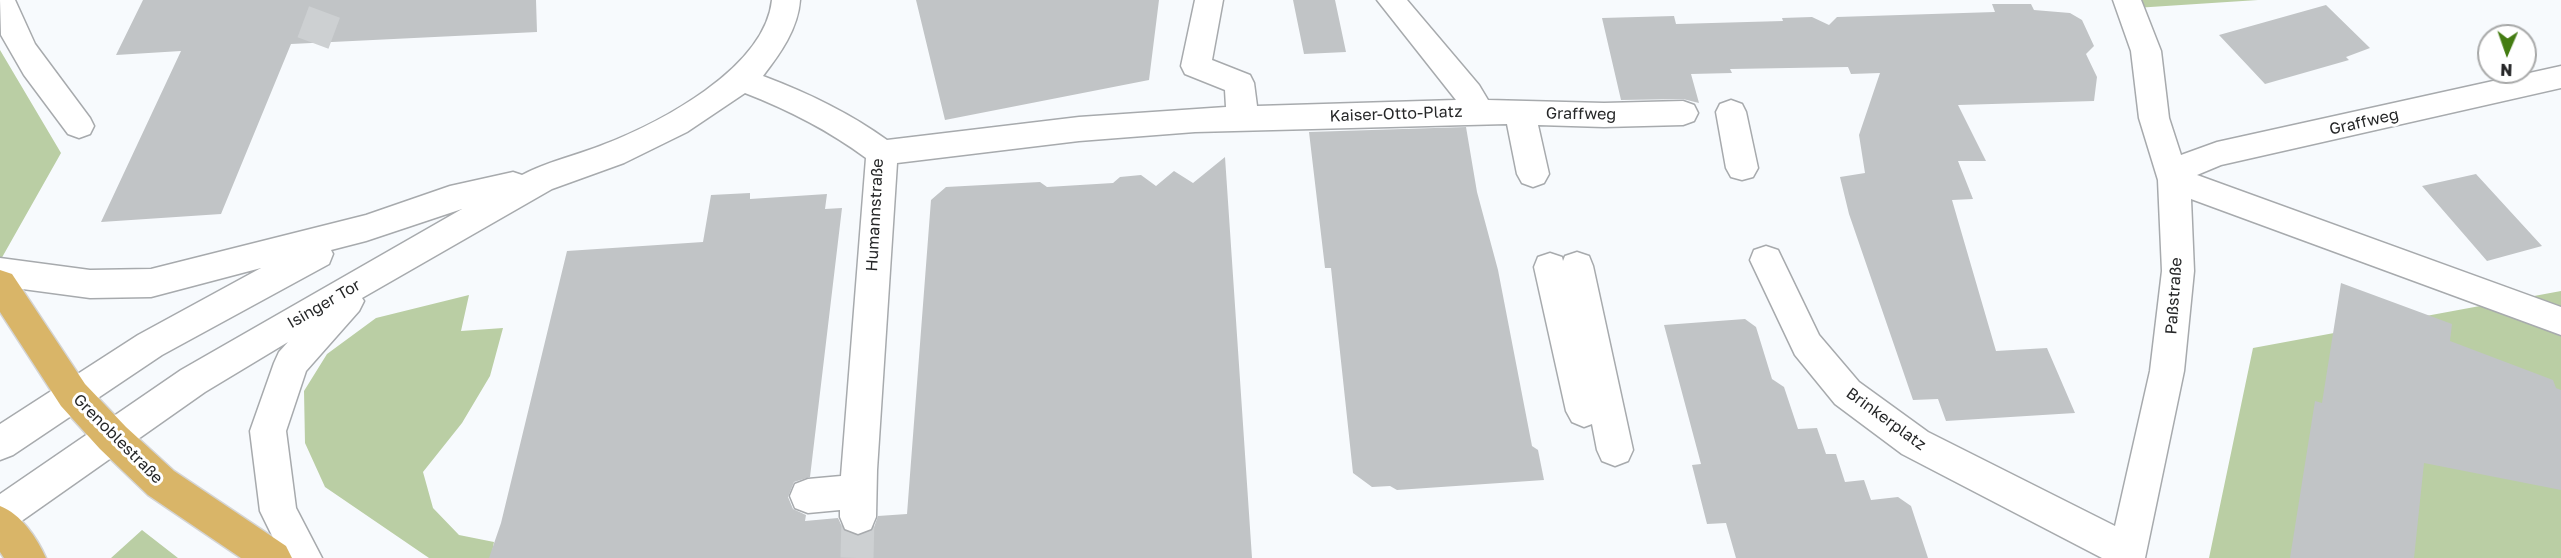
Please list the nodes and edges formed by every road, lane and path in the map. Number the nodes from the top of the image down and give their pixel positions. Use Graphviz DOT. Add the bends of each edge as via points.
graph roads {
  1 [pos="1,0"];
  2 [pos="786,0"];
  3 [pos="1209,0"];
  4 [pos="1390,0"];
  5 [pos="2127,0"];
  6 [pos="2561,77"];
  7 [pos="742,80"];
  8 [pos="1479,111"];
  9 [pos="1731,112"];
  10 [pos="1520,113"];
  11 [pos="1683,113"];
  12 [pos="1243,120"];
  13 [pos="79,126"];
  14 [pos="882,153"];
  15 [pos="1742,168"];
  16 [pos="1533,174"];
  17 [pos="541,180"];
  18 [pos="2174,180"];
  19 [pos="366,228"];
  20 [pos="1766,260"];
  21 [pos="1563,267"];
  22 [pos="0,272"];
  23 [pos="368,278"];
  24 [pos="0,284"];
  25 [pos="2561,321"];
  26 [pos="73,395"];
  27 [pos="113,438"];
  28 [pos="0,444"];
  29 [pos="1604,450"];
  30 [pos="808,496"];
  31 [pos="0,514"];
  32 [pos="0,523"];
  33 [pos="2127,555"];
  34 [pos="27,558"];
  35 [pos="273,558"];
  36 [pos="303,558"];
  1 -- 13 [label="street" via="10,29 29,61"];
  2 -- 7 [label="street" via="770,46"];
  3 -- 12 [label="street" via="1196,66 1239,83"];
  4 -- 8 [label="street, Kaiser-Otto-Platz"];
  5 -- 18 [label="street, Paßstraße" via="2146,51 2154,118"];
  6 -- 18 [label="street, Graffweg" via="2217,154 2184,167"];
  7 -- 14 [label="street, Humannstraße" via="809,107 848,128"];
  7 -- 17 [label="street, Isinger Tor" via="676,124 613,154"];
  8 -- 10 [label="street, Graffweg"];
  8 -- 12 [label="street, Kaiser-Otto-Platz"];
  9 -- 15 [label="street"];
  10 -- 11 [label="street, Graffweg"];
  10 -- 16 [label="street"];
  12 -- 14 [label="street, Kaiser-Otto-Platz" via="1079,129"];
  14 -- 30 [label="street, Humannstraße" via="859,504"];
  17 -- 19 [label="street, Isinger Tor" via="450,199"];
  17 -- 23 [label="street, Isinger Tor"];
  18 -- 25 [label="street"];
  18 -- 33 [label="street, Paßstraße" via="2178,271 2167,371"];
  19 -- 22 [label="street, Isinger Tor" via="151,283 90,284"];
  19 -- 26 [label="street, Isinger Tor" via="150,345"];
  20 -- 33 [label="street, Brinkerplatz" via="1807,345 1847,393 1915,443"];
  21 -- 29 [label="street"];
  23 -- 27 [label="street, Isinger Tor" via="193,381"];
  23 -- 36 [label="street" via="291,363 268,431 278,511"];
  24 -- 26 [label="main road, Grenoblestraße"];
  26 -- 27 [label="main road, Grenoblestraße"];
  26 -- 28 [label="street, Isinger Tor"];
  27 -- 31 [label="street, Isinger Tor"];
  27 -- 35 [label="main road, Grenoblestraße" via="160,483"];
  32 -- 34 [label="main road"];
}
